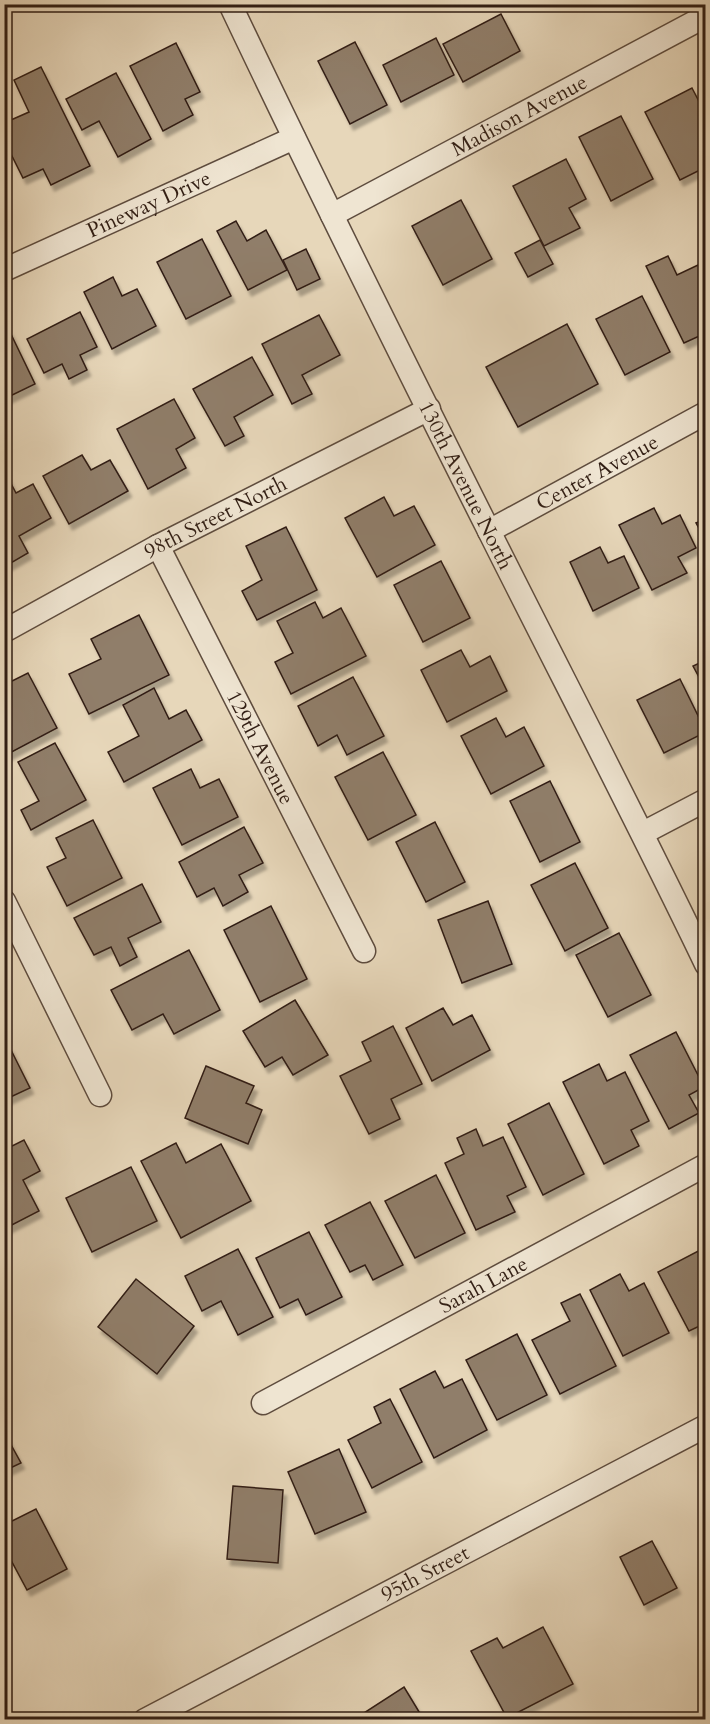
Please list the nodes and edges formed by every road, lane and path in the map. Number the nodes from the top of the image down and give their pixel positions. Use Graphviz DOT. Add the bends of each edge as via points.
graph roads {
  1 [pos="230,4"];
  2 [pos="705,16"];
  3 [pos="294,138"];
  4 [pos="332,215"];
  5 [pos="4,270"];
  6 [pos="429,409"];
  7 [pos="705,413"];
  8 [pos="489,531"];
  9 [pos="158,546"];
  10 [pos="4,631"];
  11 [pos="705,800"];
  12 [pos="643,833"];
  13 [pos="4,901"];
  14 [pos="364,951"];
  15 [pos="705,964"];
  16 [pos="100,1095"];
  17 [pos="705,1165"];
  18 [pos="263,1403"];
  19 [pos="705,1426"];
  20 [pos="187,1710"];
  21 [pos="145,1719"];
  1 -- 3 [label="street, 130th Avenue North"];
  2 -- 4 [label="street, Madison Avenue"];
  3 -- 4 [label="street, 130th Avenue North"];
  3 -- 5 [label="street, Pineway Drive"];
  4 -- 6 [label="street, 130th Avenue North"];
  6 -- 8 [label="street, 130th Avenue North"];
  6 -- 9 [label="street, 98th Street North"];
  7 -- 8 [label="street, Center Avenue"];
  8 -- 12 [label="street, 130th Avenue North"];
  9 -- 10 [label="street, 98th Street North"];
  9 -- 14 [label="street, 129th Avenue"];
  11 -- 12 [label="street"];
  12 -- 15 [label="street, 130th Avenue North"];
  13 -- 16 [label="street"];
  17 -- 18 [label="street, Sarah Lane"];
  19 -- 20 [label="street, 95th Street"];
  20 -- 21 [label="street, 95th Street"];
}
